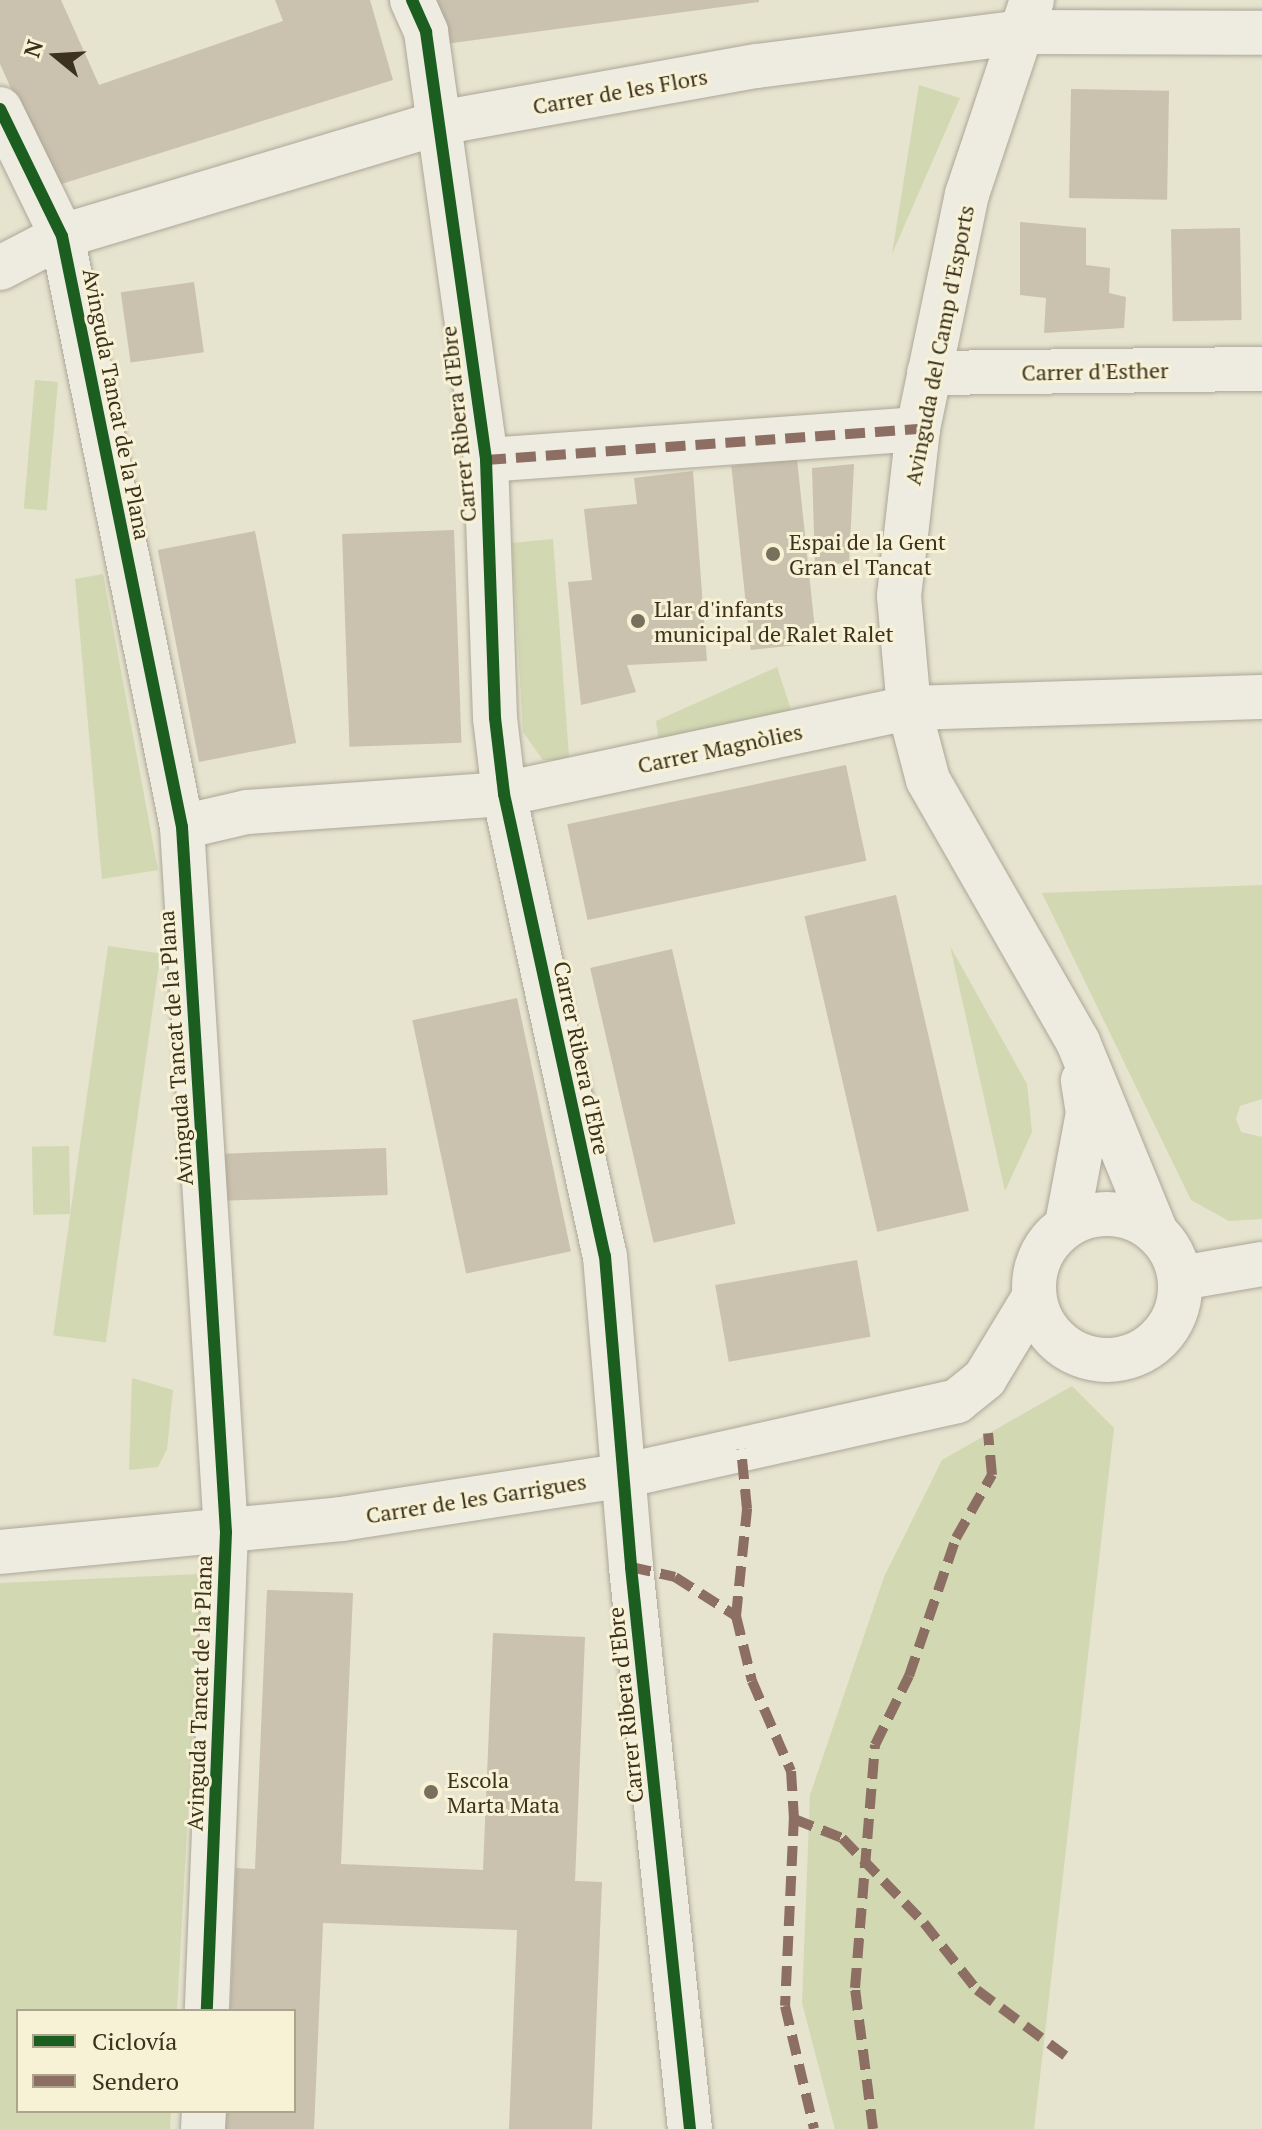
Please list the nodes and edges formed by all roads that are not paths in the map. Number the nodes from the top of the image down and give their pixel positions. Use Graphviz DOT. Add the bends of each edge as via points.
graph roads {
  1 [pos="412,0"];
  2 [pos="1028,16"];
  3 [pos="1262,33"];
  4 [pos="0,109"];
  5 [pos="439,123"];
  6 [pos="62,236"];
  7 [pos="0,268"];
  8 [pos="1262,369"];
  9 [pos="929,373"];
  10 [pos="918,429"];
  11 [pos="486,460"];
  12 [pos="1262,697"];
  13 [pos="909,708"];
  14 [pos="504,794"];
  15 [pos="182,827"];
  16 [pos="1078,1042"];
  17 [pos="1067,1224"];
  18 [pos="1155,1230"];
  19 [pos="1262,1264"];
  20 [pos="1181,1278"];
  21 [pos="1034,1297"];
  22 [pos="1071,1351"];
  23 [pos="985,1378"];
  24 [pos="627,1475"];
  25 [pos="226,1532"];
  26 [pos="0,1552"];
  27 [pos="207,2009"];
  28 [pos="690,2129"];
  1 -- 5 [label="street, Carrer Ribera d'Ebre" via="426,32"];
  2 -- 3 [label="street, Carrer de les Flors"];
  2 -- 5 [label="street, Carrer de les Flors"];
  2 -- 9 [label="street, Avinguda del Camp d'Esports" via="967,194"];
  4 -- 6 [label="street, Avinguda Tancat de la Plana"];
  5 -- 6 [label="street, Carrer de les Flors"];
  5 -- 11 [label="street, Carrer Ribera d'Ebre"];
  6 -- 7 [label="street, Carrer de les Flors"];
  6 -- 15 [label="street, Avinguda Tancat de la Plana"];
  8 -- 9 [label="street, Carrer d'Esther"];
  9 -- 10 [label="street, Avinguda del Camp d'Esports"];
  10 -- 11 [label="street"];
  10 -- 13 [label="street, Avinguda del Camp d'Esports" via="899,596"];
  11 -- 14 [label="street, Carrer Ribera d'Ebre" via="495,718"];
  12 -- 13 [label="street, Carrer Magnòlies"];
  13 -- 14 [label="street, Carrer Magnòlies"];
  13 -- 16 [label="street, Avinguda del Camp d'Esports" via="928,780"];
  14 -- 15 [label="street, Carrer Magnòlies" via="247,812"];
  14 -- 24 [label="street, Carrer Ribera d'Ebre" via="605,1256"];
  15 -- 25 [label="street, Avinguda Tancat de la Plana"];
  16 -- 17 [label="street, Avinguda del Camp d'Esports" via="1088,1113"];
  16 -- 18 [label="street, Avinguda del Camp d'Esports"];
  17 -- 18 [label="street" via="1097,1214 1128,1216"];
  17 -- 21 [label="street" via="1048,1244 1036,1269"];
  18 -- 20 [label="street" via="1173,1251"];
  19 -- 20 [label="street"];
  20 -- 22 [label="street" via="1175,1318 1149,1348 1110,1361"];
  21 -- 22 [label="street" via="1046,1329"];
  21 -- 23 [label="street, Carrer de les Garrigues"];
  22 -- 23 [label="street, Carrer de les Garrigues"];
  23 -- 24 [label="street, Carrer de les Garrigues" via="957,1401"];
  24 -- 25 [label="street, Carrer de les Garrigues"];
  24 -- 28 [label="street, Carrer Ribera d'Ebre" via="631,1567"];
  25 -- 26 [label="street, Carrer de les Garrigues"];
  25 -- 27 [label="street, Avinguda Tancat de la Plana"];
}
